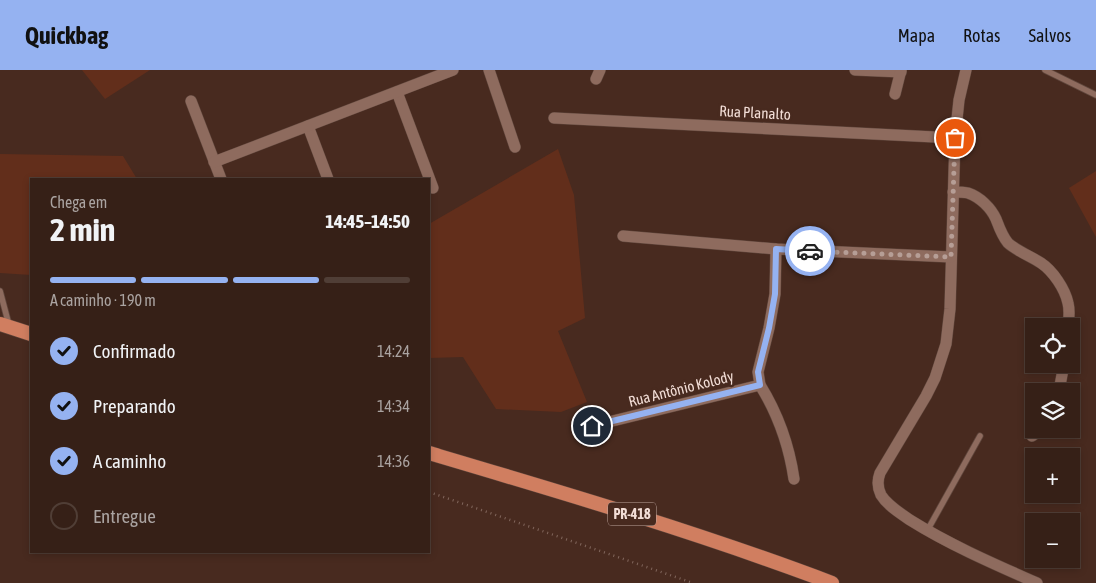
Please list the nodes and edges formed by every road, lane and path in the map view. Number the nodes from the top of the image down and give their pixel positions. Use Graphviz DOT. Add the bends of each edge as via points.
graph roads {
  1 [pos="453,70"];
  2 [pos="489,70"];
  3 [pos="855,70"];
  4 [pos="966,70"];
  5 [pos="1045,70"];
  6 [pos="901,71"];
  7 [pos="397,92"];
  8 [pos="895,94"];
  9 [pos="1096,95"];
  10 [pos="191,101"];
  11 [pos="554,118"];
  12 [pos="308,126"];
  13 [pos="955,138"];
  14 [pos="515,147"];
  15 [pos="214,162"];
  16 [pos="221,178"];
  17 [pos="328,178"];
  18 [pos="429,178"];
  19 [pos="430,180"];
  20 [pos="433,188"];
  21 [pos="953,192"];
  22 [pos="624,236"];
  23 [pos="776,249"];
  24 [pos="951,257"];
  25 [pos="0,291"];
  26 [pos="1069,318"];
  27 [pos="5,326"];
  28 [pos="30,334"];
  29 [pos="760,385"];
  30 [pos="592,426"];
  31 [pos="980,436"];
  32 [pos="430,453"];
  33 [pos="794,479"];
  34 [pos="430,492"];
  35 [pos="927,530"];
  36 [pos="693,583"];
  37 [pos="832,583"];
  38 [pos="1037,583"];
  1 -- 7 [label="street"];
  2 -- 14 [label="street"];
  3 -- 6 [label="street"];
  4 -- 13 [label="street"];
  5 -- 9 [label="lane"];
  6 -- 8 [label="street"];
  7 -- 12 [label="street"];
  7 -- 18 [label="street"];
  10 -- 15 [label="street"];
  11 -- 13 [label="street, Rua Planalto"];
  12 -- 15 [label="street"];
  12 -- 17 [label="street"];
  13 -- 21 [label="street"];
  15 -- 16 [label="street"];
  19 -- 20 [label="street"];
  21 -- 24 [label="street"];
  21 -- 26 [label="street" via="968,193 979,199 994,214 1006,241 1055,275 1068,301"];
  22 -- 23 [label="street"];
  23 -- 24 [label="street"];
  23 -- 29 [label="street" via="775,294 758,372"];
  24 -- 35 [label="street" via="949,326 941,361 926,396 877,481 886,502"];
  25 -- 27 [label="lane"];
  27 -- 28 [label="highway"];
  29 -- 30 [label="street, Rua Antônio Kolody"];
  29 -- 33 [label="street" via="787,444"];
  31 -- 35 [label="lane"];
  32 -- 37 [label="highway, PR-418" via="661,523"];
  34 -- 36 [label="path"];
  35 -- 38 [label="street"];
}
